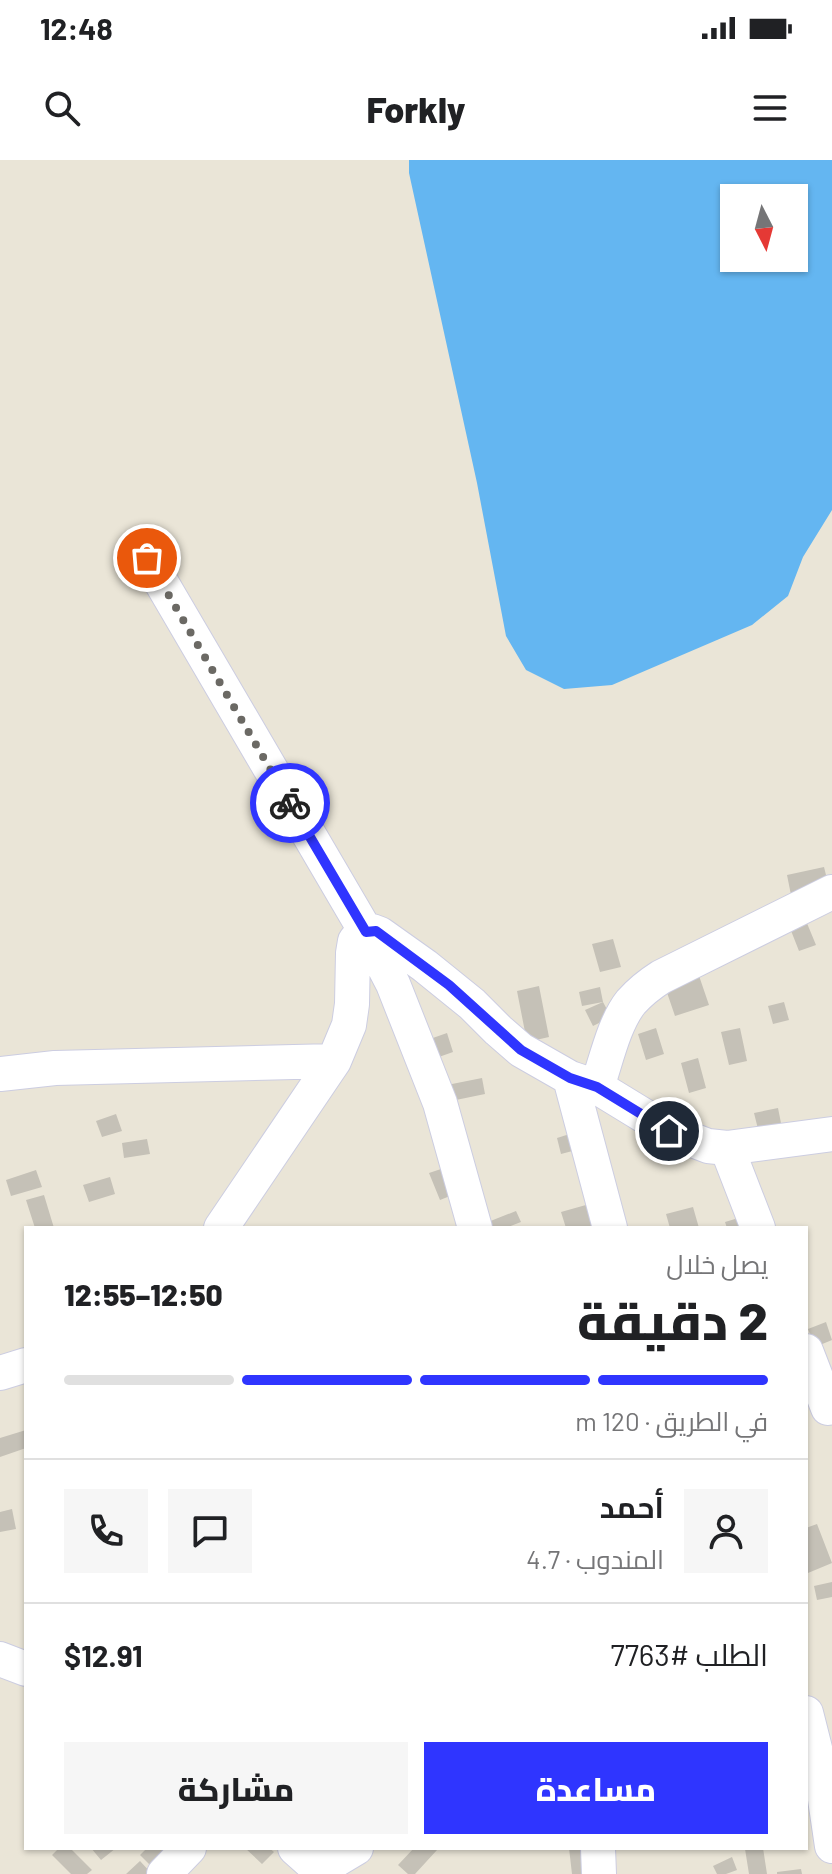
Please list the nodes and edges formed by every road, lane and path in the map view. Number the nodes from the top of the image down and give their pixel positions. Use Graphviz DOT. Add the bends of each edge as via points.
graph roads {
  1 [pos="147,558"];
  2 [pos="832,892"];
  3 [pos="366,932"];
  4 [pos="334,1061"];
  5 [pos="0,1074"];
  6 [pos="584,1082"];
  7 [pos="832,1134"];
  8 [pos="727,1148"];
  9 [pos="222,1226"];
  10 [pos="474,1226"];
  11 [pos="610,1226"];
  12 [pos="757,1226"];
  13 [pos="808,1359"];
  14 [pos="24,1366"];
  15 [pos="0,1373"];
  16 [pos="822,1412"];
  17 [pos="0,1659"];
  18 [pos="24,1668"];
  19 [pos="816,1730"];
  20 [pos="832,1846"];
  21 [pos="187,1850"];
  22 [pos="351,1850"];
  23 [pos="598,1850"];
  24 [pos="313,1864"];
  25 [pos="164,1874"];
  26 [pos="599,1874"];
  1 -- 3 [label="street"];
  2 -- 6 [label="street" via="642,990"];
  3 -- 4 [label="street" via="354,945 349,1025"];
  3 -- 6 [label="street" via="380,934 425,966 521,1050"];
  3 -- 10 [label="street" via="393,984 440,1103"];
  4 -- 5 [label="street"];
  4 -- 9 [label="street"];
  6 -- 8 [label="street" via="669,1131"];
  6 -- 11 [label="street"];
  7 -- 8 [label="street"];
  8 -- 12 [label="street"];
  13 -- 16 [label="street"];
  14 -- 15 [label="street"];
  17 -- 18 [label="street"];
  19 -- 20 [label="street"];
  21 -- 25 [label="street"];
  22 -- 24 [label="street"];
  23 -- 26 [label="street"];
}
